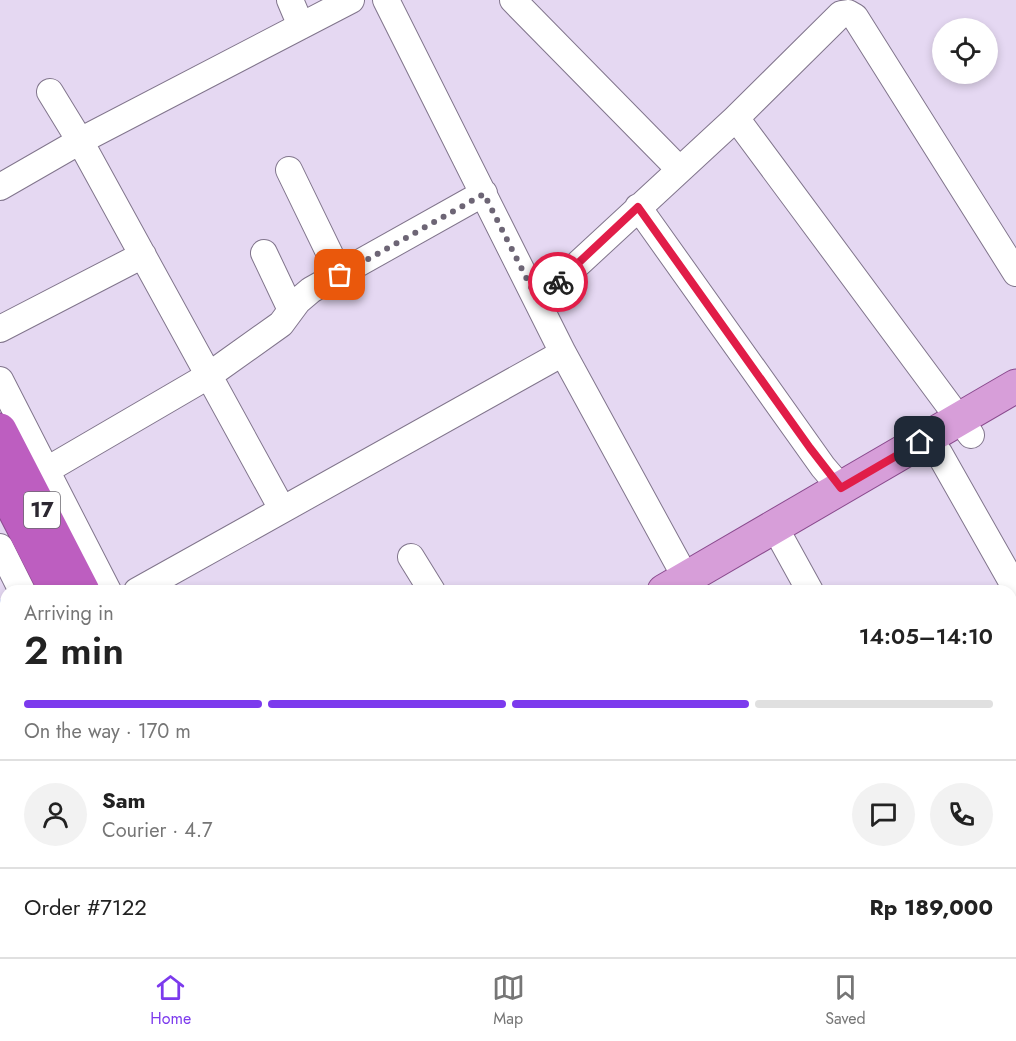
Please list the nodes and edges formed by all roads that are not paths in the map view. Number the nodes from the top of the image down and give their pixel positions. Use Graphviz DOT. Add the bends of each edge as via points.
graph roads {
  1 [pos="290,0"];
  2 [pos="351,0"];
  3 [pos="386,0"];
  4 [pos="513,0"];
  5 [pos="301,26"];
  6 [pos="50,92"];
  7 [pos="735,118"];
  8 [pos="80,141"];
  9 [pos="680,169"];
  10 [pos="289,170"];
  11 [pos="0,187"];
  12 [pos="484,194"];
  13 [pos="638,207"];
  14 [pos="264,253"];
  15 [pos="142,255"];
  16 [pos="1016,273"];
  17 [pos="340,275"];
  18 [pos="538,301"];
  19 [pos="291,310"];
  20 [pos="0,329"];
  21 [pos="563,353"];
  22 [pos="208,376"];
  23 [pos="0,380"];
  24 [pos="1016,386"];
  25 [pos="1016,407"];
  26 [pos="966,427"];
  27 [pos="0,430"];
  28 [pos="939,453"];
  29 [pos="25,478"];
  30 [pos="841,488"];
  31 [pos="282,509"];
  32 [pos="783,542"];
  33 [pos="0,547"];
  34 [pos="411,557"];
  35 [pos="27,582"];
  36 [pos="80,585"];
  37 [pos="104,585"];
  38 [pos="148,585"];
  39 [pos="428,585"];
  40 [pos="682,585"];
  41 [pos="689,585"];
  42 [pos="690,585"];
  43 [pos="807,585"];
  44 [pos="1014,585"];
  1 -- 5 [label="street"];
  2 -- 5 [label="street"];
  3 -- 12 [label="street"];
  4 -- 9 [label="street"];
  5 -- 8 [label="street"];
  6 -- 8 [label="street"];
  7 -- 9 [label="street"];
  7 -- 16 [label="street" via="841,14 848,13 855,17"];
  7 -- 26 [label="street"];
  8 -- 11 [label="street"];
  8 -- 15 [label="street"];
  9 -- 13 [label="street"];
  10 -- 17 [label="street"];
  12 -- 17 [label="street"];
  12 -- 18 [label="street"];
  13 -- 18 [label="street"];
  13 -- 30 [label="street"];
  14 -- 19 [label="street"];
  15 -- 20 [label="street"];
  15 -- 22 [label="street"];
  17 -- 19 [label="street" via="311,290"];
  18 -- 21 [label="street"];
  19 -- 22 [label="street" via="280,324"];
  21 -- 31 [label="street"];
  21 -- 40 [label="street"];
  22 -- 29 [label="street"];
  22 -- 31 [label="street"];
  23 -- 29 [label="street"];
  24 -- 26 [label="main road"];
  25 -- 26 [label="main road"];
  26 -- 28 [label="main road"];
  26 -- 30 [label="main road"];
  27 -- 29 [label="highway, 17"];
  28 -- 32 [label="main road"];
  28 -- 44 [label="street"];
  29 -- 35 [label="highway, 17"];
  29 -- 36 [label="highway, 17"];
  29 -- 37 [label="street"];
  30 -- 41 [label="main road"];
  31 -- 38 [label="street"];
  32 -- 42 [label="main road"];
  32 -- 43 [label="street"];
  33 -- 35 [label="street"];
  34 -- 39 [label="street"];
}
